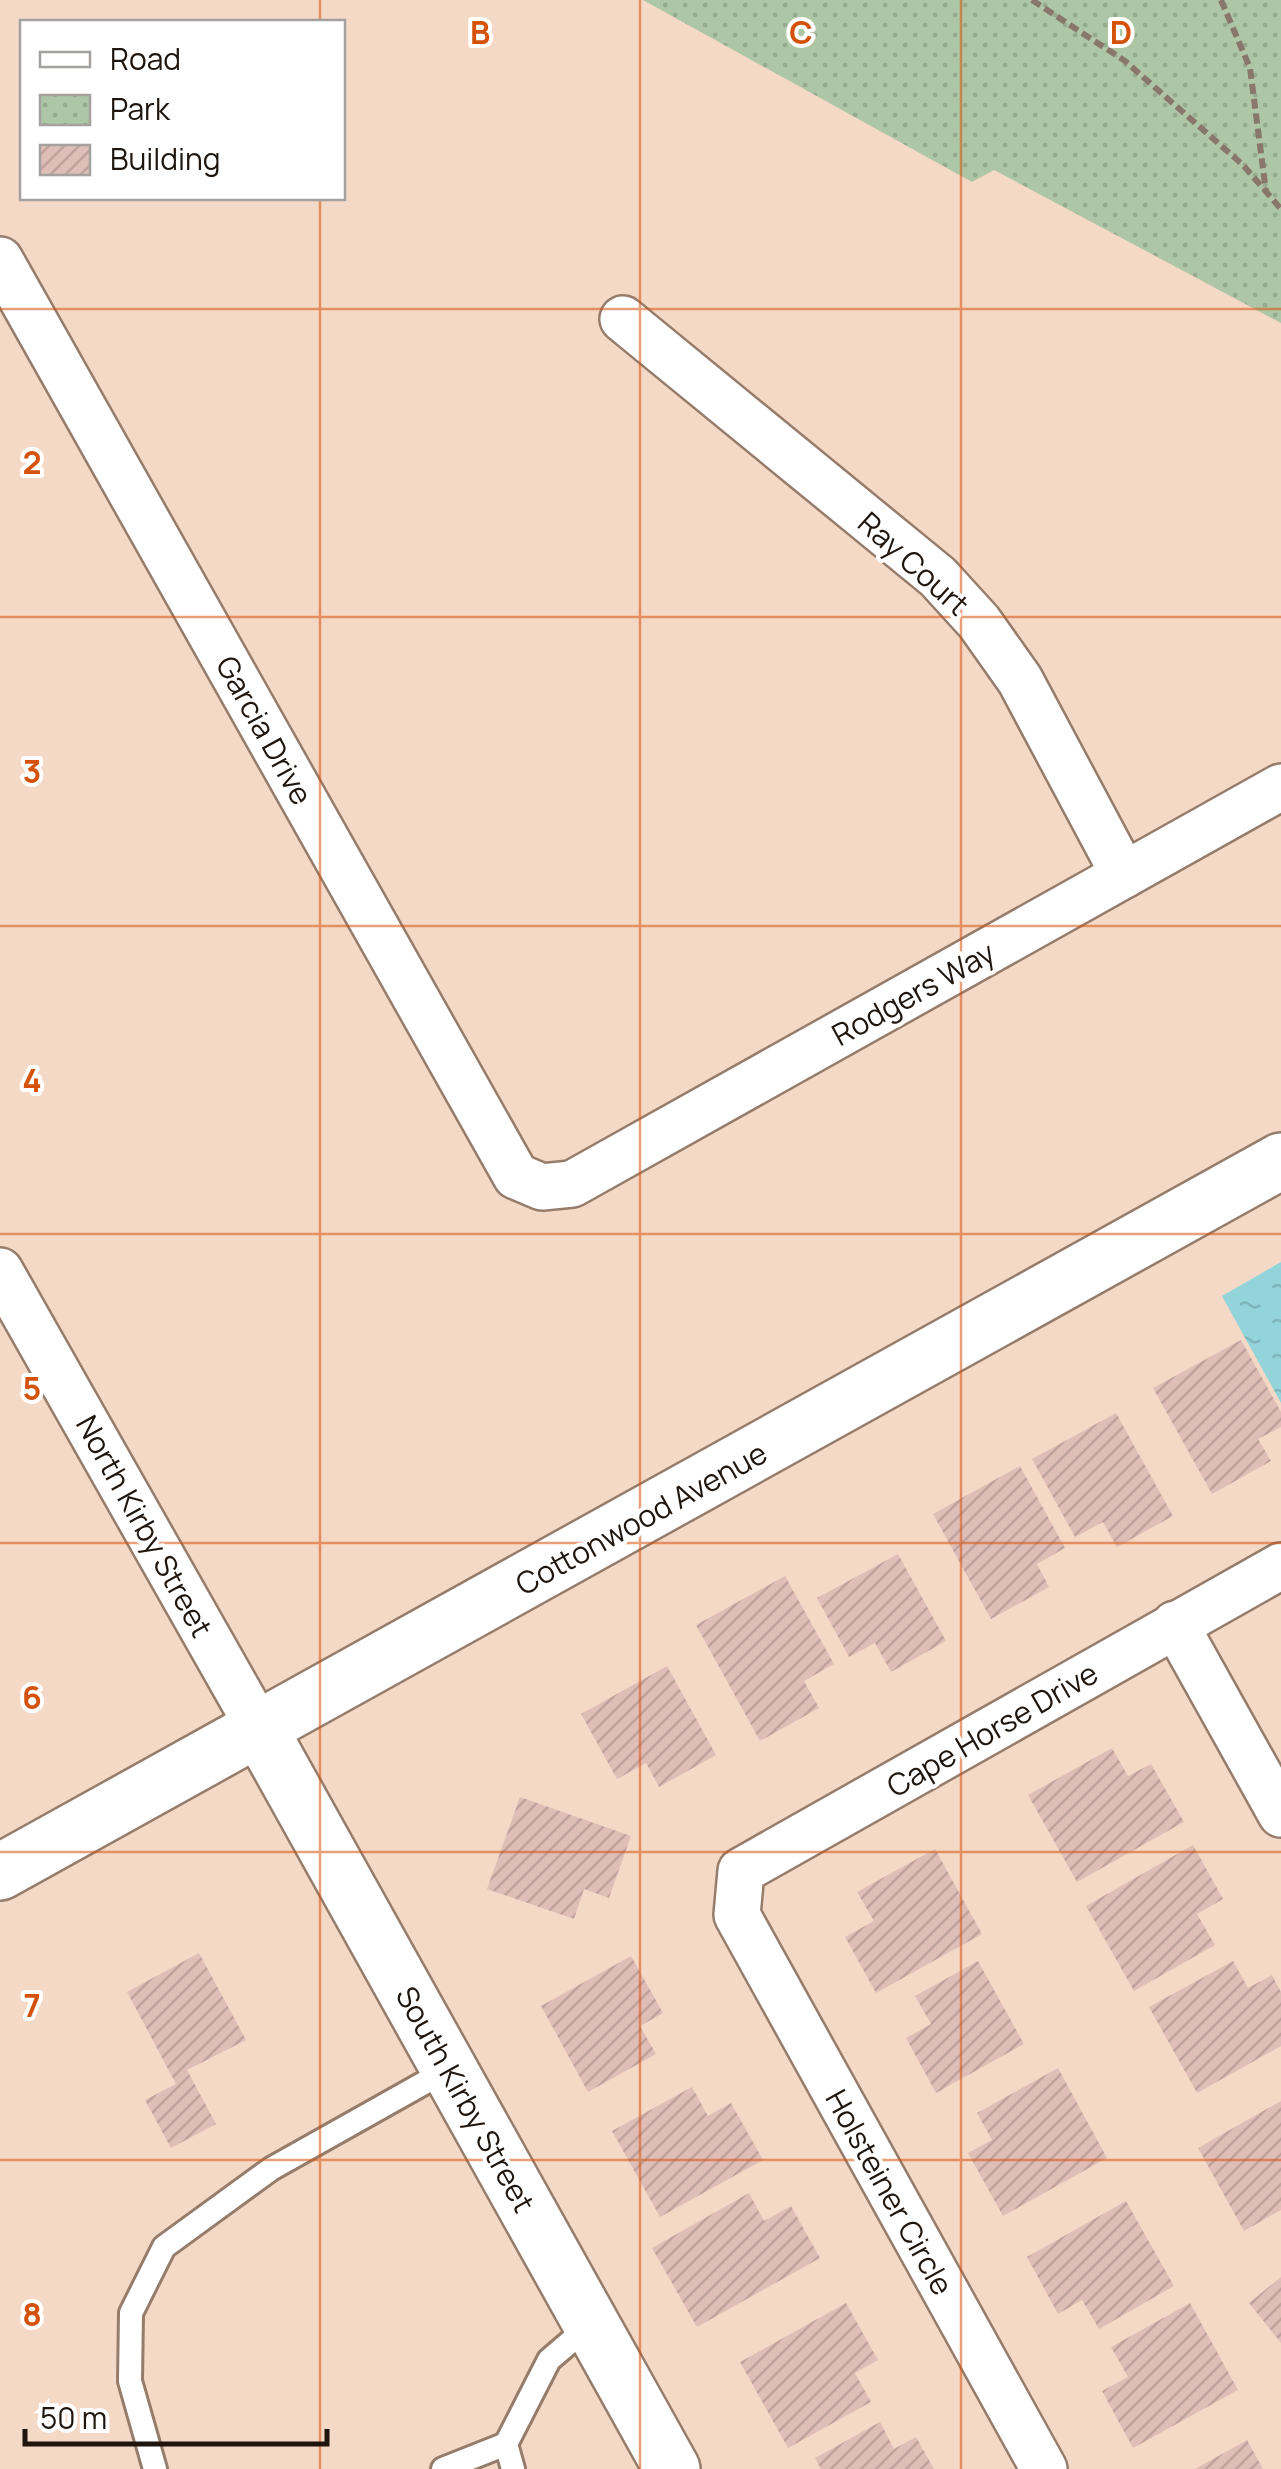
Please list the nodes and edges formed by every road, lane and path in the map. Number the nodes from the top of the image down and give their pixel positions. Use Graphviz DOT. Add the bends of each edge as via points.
graph roads {
  1 [pos="1032,0"];
  2 [pos="1221,0"];
  3 [pos="1266,194"];
  4 [pos="1281,209"];
  5 [pos="0,260"];
  6 [pos="623,320"];
  7 [pos="1281,787"];
  8 [pos="1124,875"];
  9 [pos="1281,1162"];
  10 [pos="542,1186"];
  11 [pos="0,1271"];
  12 [pos="1281,1566"];
  13 [pos="1176,1624"];
  14 [pos="260,1730"];
  15 [pos="1281,1814"];
  16 [pos="0,1872"];
  17 [pos="737,1914"];
  18 [pos="449,2069"];
  19 [pos="590,2324"];
  20 [pos="506,2444"];
  21 [pos="154,2469"];
  22 [pos="443,2469"];
  23 [pos="513,2469"];
  24 [pos="672,2469"];
  25 [pos="1044,2469"];
  1 -- 3 [label="path" via="1125,61"];
  2 -- 3 [label="path" via="1250,68"];
  3 -- 4 [label="path"];
  5 -- 10 [label="street, Garcia Drive" via="516,1176"];
  6 -- 8 [label="street, Ray Court" via="938,577 969,610 1020,680"];
  7 -- 8 [label="street, Rodgers Way"];
  8 -- 10 [label="street, Rodgers Way" via="572,1184"];
  9 -- 14 [label="main road, Cottonwood Avenue"];
  11 -- 14 [label="street, North Kirby Street"];
  12 -- 13 [label="street, Cape Horse Drive"];
  13 -- 15 [label="street"];
  13 -- 17 [label="street, Cape Horse Drive" via="741,1871"];
  14 -- 16 [label="main road, Cottonwood Avenue"];
  14 -- 18 [label="main road, South Kirby Street"];
  17 -- 25 [label="street, Holsteiner Circle"];
  18 -- 19 [label="main road, South Kirby Street"];
  18 -- 21 [label="lane" via="271,2169 164,2247 131,2312 130,2381"];
  19 -- 20 [label="lane" via="549,2360"];
  19 -- 24 [label="main road, South Kirby Street"];
  20 -- 22 [label="lane"];
  20 -- 23 [label="lane"];
}
